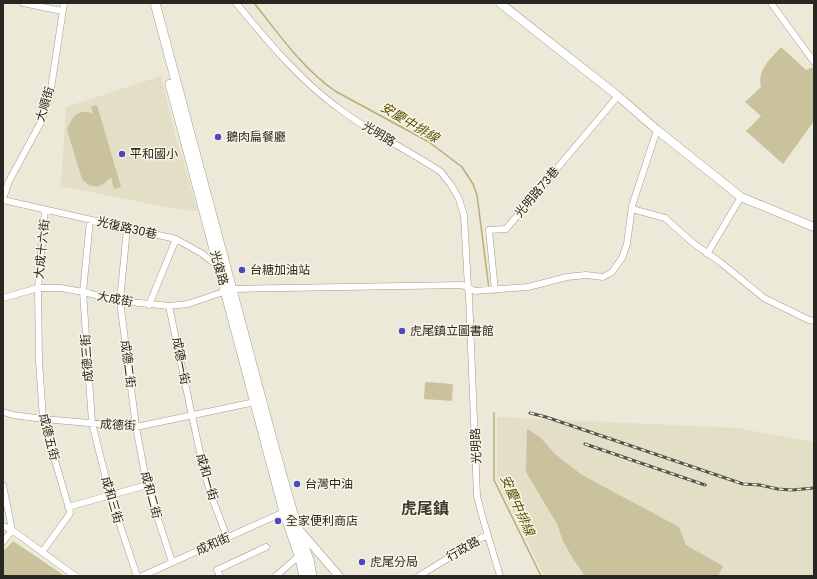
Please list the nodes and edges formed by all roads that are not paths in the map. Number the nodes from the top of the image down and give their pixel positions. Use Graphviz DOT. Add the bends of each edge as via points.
graph roads {
  1 [pos="23,3"];
  2 [pos="64,3"];
  3 [pos="149,3"];
  4 [pos="155,3"];
  5 [pos="236,3"];
  6 [pos="500,3"];
  7 [pos="772,3"];
  8 [pos="62,12"];
  9 [pos="814,62"];
  10 [pos="618,96"];
  11 [pos="657,130"];
  12 [pos="741,197"];
  13 [pos="3,199"];
  14 [pos="632,209"];
  15 [pos="46,210"];
  16 [pos="90,220"];
  17 [pos="814,227"];
  18 [pos="127,228"];
  19 [pos="176,239"];
  20 [pos="707,254"];
  21 [pos="219,267"];
  22 [pos="38,288"];
  23 [pos="468,288"];
  24 [pos="229,290"];
  25 [pos="495,290"];
  26 [pos="83,292"];
  27 [pos="3,298"];
  28 [pos="120,302"];
  29 [pos="149,305"];
  30 [pos="169,306"];
  31 [pos="814,321"];
  32 [pos="255,402"];
  33 [pos="3,412"];
  34 [pos="192,416"];
  35 [pos="43,419"];
  36 [pos="92,423"];
  37 [pos="136,427"];
  38 [pos="3,485"];
  39 [pos="147,485"];
  40 [pos="110,495"];
  41 [pos="68,507"];
  42 [pos="284,512"];
  43 [pos="3,526"];
  44 [pos="297,528"];
  45 [pos="12,530"];
  46 [pos="488,536"];
  47 [pos="227,537"];
  48 [pos="3,542"];
  49 [pos="266,547"];
  50 [pos="305,550"];
  51 [pos="42,552"];
  52 [pos="172,562"];
  53 [pos="75,576"];
  54 [pos="137,576"];
  55 [pos="142,576"];
  56 [pos="220,576"];
  57 [pos="276,576"];
  58 [pos="304,576"];
  59 [pos="312,576"];
  60 [pos="339,576"];
  61 [pos="419,576"];
  62 [pos="500,576"];
  1 -- 8 [label="street"];
  2 -- 8 [label="street, 大順街"];
  3 -- 21 [label="main road, 光復路"];
  4 -- 24 [label="main road, 光復路"];
  5 -- 23 [label="street, 光明路" via="267,40 318,93 358,122 441,172 459,199 464,215"];
  6 -- 10 [label="street"];
  7 -- 9 [label="street"];
  8 -- 13 [label="street, 大順街" via="50,95 41,122 9,181"];
  10 -- 11 [label="street"];
  10 -- 25 [label="street, 光明路73巷" via="506,229 488,230"];
  11 -- 12 [label="street"];
  11 -- 14 [label="street"];
  12 -- 17 [label="street"];
  12 -- 20 [label="street"];
  13 -- 15 [label="street, 光復路30巷"];
  14 -- 20 [label="street" via="665,218"];
  14 -- 25 [label="street" via="627,244 622,258 612,272 603,277 567,277 528,287"];
  15 -- 16 [label="street, 光復路30巷"];
  15 -- 22 [label="street, 大成十六街"];
  16 -- 18 [label="street, 光復路30巷"];
  16 -- 26 [label="street, 成德三街"];
  18 -- 19 [label="street, 光復路30巷"];
  18 -- 28 [label="street, 成德二街"];
  19 -- 21 [label="street, 光復路30巷"];
  19 -- 29 [label="street"];
  20 -- 31 [label="street" via="764,298"];
  21 -- 24 [label="main road, 光復路"];
  22 -- 26 [label="street, 大成街" via="61,288"];
  22 -- 27 [label="street, 大成街"];
  22 -- 35 [label="street, 成德五街"];
  23 -- 24 [label="street" via="462,285"];
  23 -- 25 [label="street" via="475,291"];
  23 -- 46 [label="street, 光明路" via="477,496"];
  24 -- 30 [label="street, 大成街" via="188,304"];
  24 -- 32 [label="main road, 光復路"];
  24 -- 44 [label="main road, 光復路"];
  26 -- 28 [label="street, 大成街"];
  26 -- 36 [label="street, 成德三街"];
  28 -- 29 [label="street, 大成街"];
  28 -- 37 [label="street, 成德二街"];
  29 -- 30 [label="street, 大成街"];
  30 -- 34 [label="street, 成德一街"];
  32 -- 34 [label="street, 成德街"];
  32 -- 42 [label="main road, 光復路"];
  33 -- 35 [label="street, 成德街"];
  34 -- 37 [label="street, 成德街"];
  34 -- 47 [label="street, 成和一街" via="211,495"];
  35 -- 36 [label="street, 成德街"];
  35 -- 41 [label="street, 成德五街"];
  36 -- 37 [label="street, 成德街"];
  36 -- 40 [label="street, 成和三街"];
  37 -- 39 [label="street, 成和二街"];
  38 -- 45 [label="street"];
  39 -- 40 [label="street"];
  39 -- 52 [label="street, 成和二街"];
  40 -- 41 [label="street"];
  40 -- 54 [label="street, 成和三街"];
  41 -- 51 [label="street" via="69,515"];
  42 -- 44 [label="street, 光復路"];
  42 -- 47 [label="street, 成和街"];
  42 -- 50 [label="main road"];
  43 -- 45 [label="street"];
  44 -- 50 [label="main road"];
  45 -- 48 [label="street"];
  45 -- 51 [label="street"];
  46 -- 61 [label="street, 行政路"];
  46 -- 62 [label="street, 光明路"];
  47 -- 52 [label="street, 成和街"];
  49 -- 56 [label="street" via="217,570"];
  50 -- 57 [label="street"];
  50 -- 58 [label="main road"];
  50 -- 59 [label="main road"];
  50 -- 60 [label="street"];
  51 -- 53 [label="street"];
  52 -- 55 [label="street, 成和街"];
}
